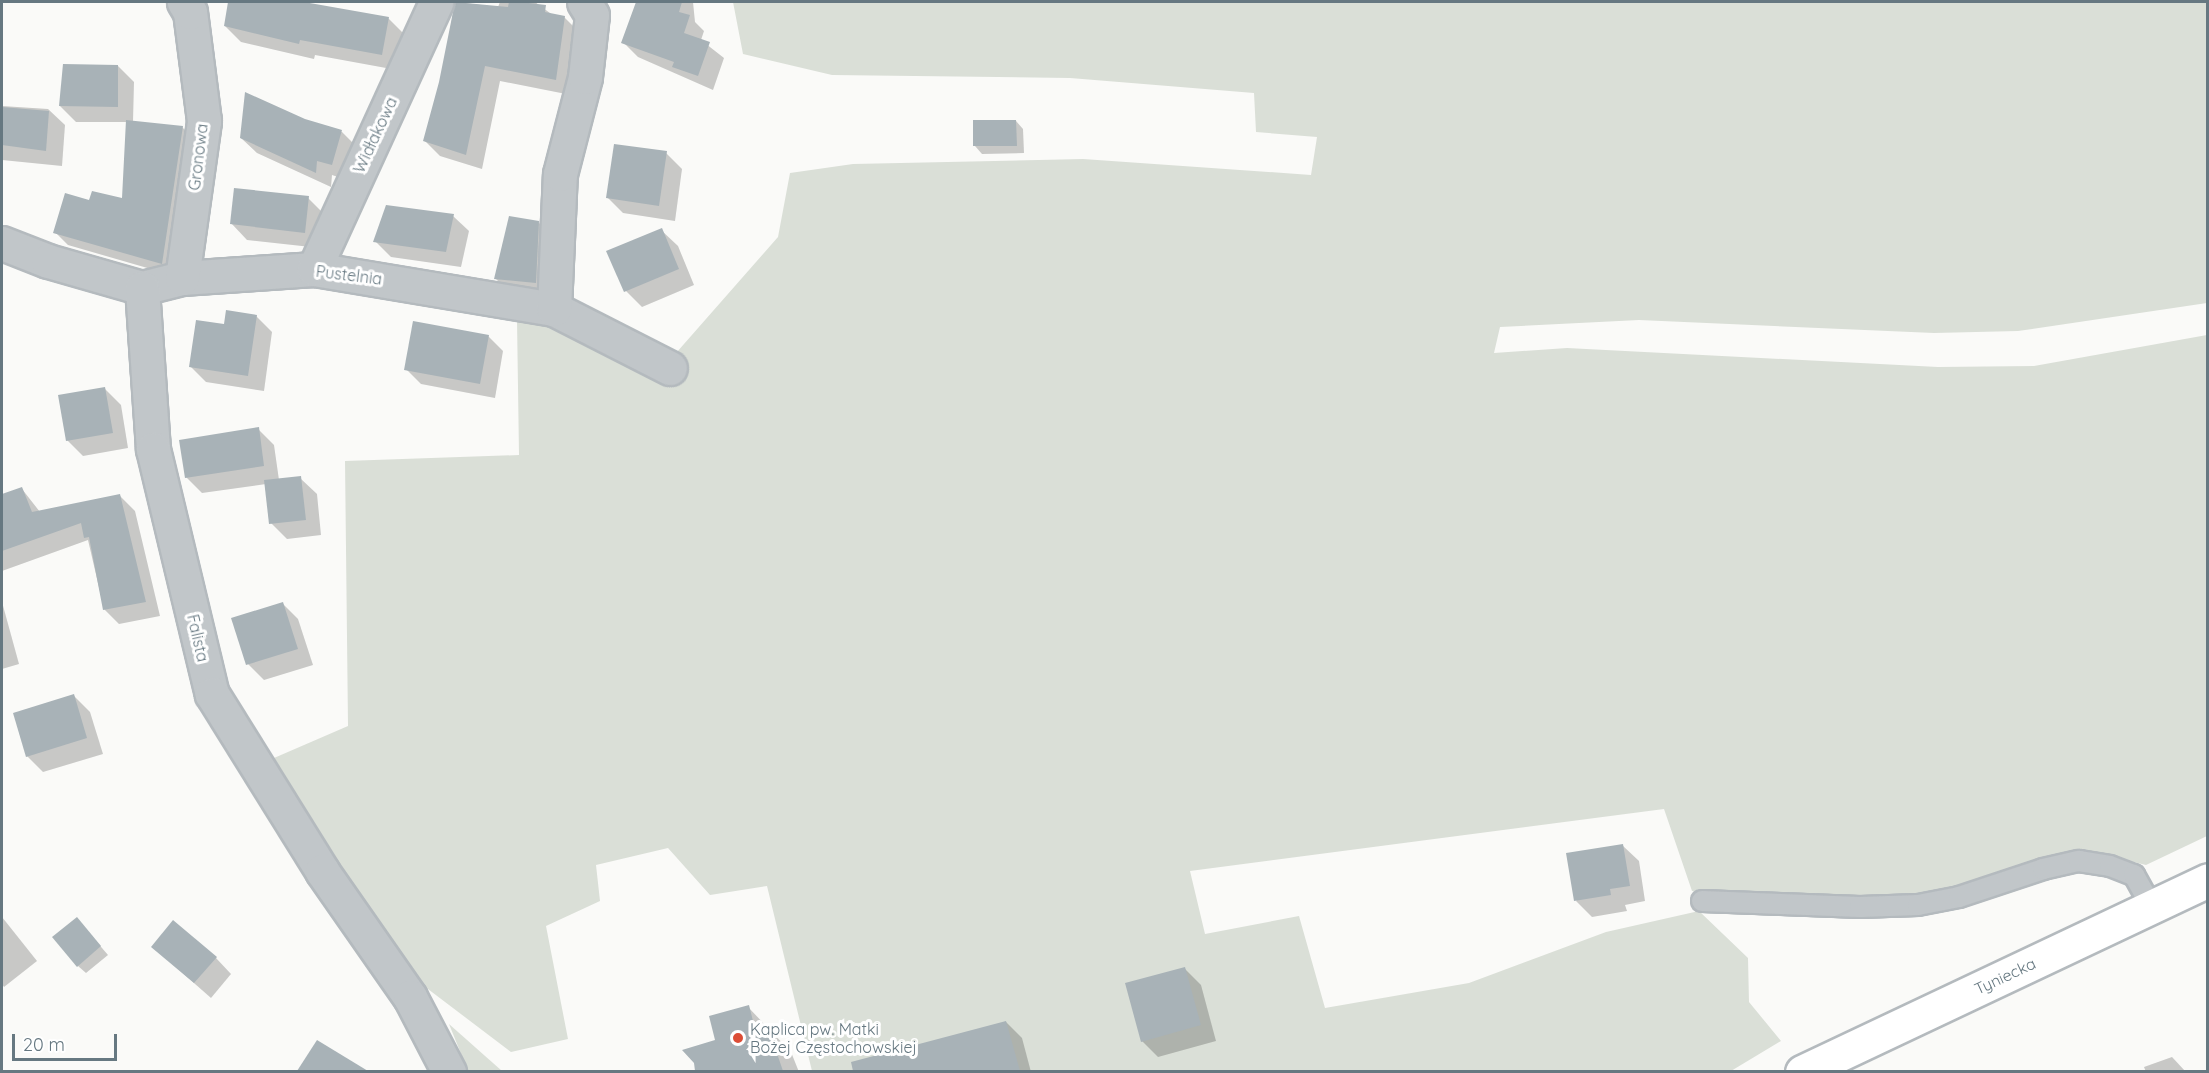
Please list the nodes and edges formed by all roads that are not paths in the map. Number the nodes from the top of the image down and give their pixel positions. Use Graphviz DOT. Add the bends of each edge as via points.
graph roads {
  1 [pos="184,2"];
  2 [pos="436,2"];
  3 [pos="584,2"];
  4 [pos="2,243"];
  5 [pos="314,269"];
  6 [pos="182,278"];
  7 [pos="142,288"];
  8 [pos="554,309"];
  9 [pos="670,368"];
  10 [pos="2208,880"];
  11 [pos="1702,901"];
  12 [pos="2152,906"];
  13 [pos="448,1071"];
  14 [pos="1802,1071"];
  1 -- 6 [label="street, Gronowa" via="190,12 204,122"];
  2 -- 5 [label="street, Widłakowa"];
  3 -- 8 [label="street" via="592,15 585,76 560,174"];
  4 -- 7 [label="street" via="48,261"];
  5 -- 6 [label="street, Pustelnia"];
  5 -- 8 [label="street, Pustelnia"];
  6 -- 7 [label="street, Pustelnia"];
  7 -- 13 [label="street, Falista" via="153,449 212,694 322,871 410,998"];
  8 -- 9 [label="street, Pustelnia"];
  10 -- 12 [label="street, Tyniecka"];
  11 -- 12 [label="lane" via="1860,907 1918,905 1959,897 2079,861 2134,875"];
  12 -- 14 [label="street, Tyniecka"];
}
